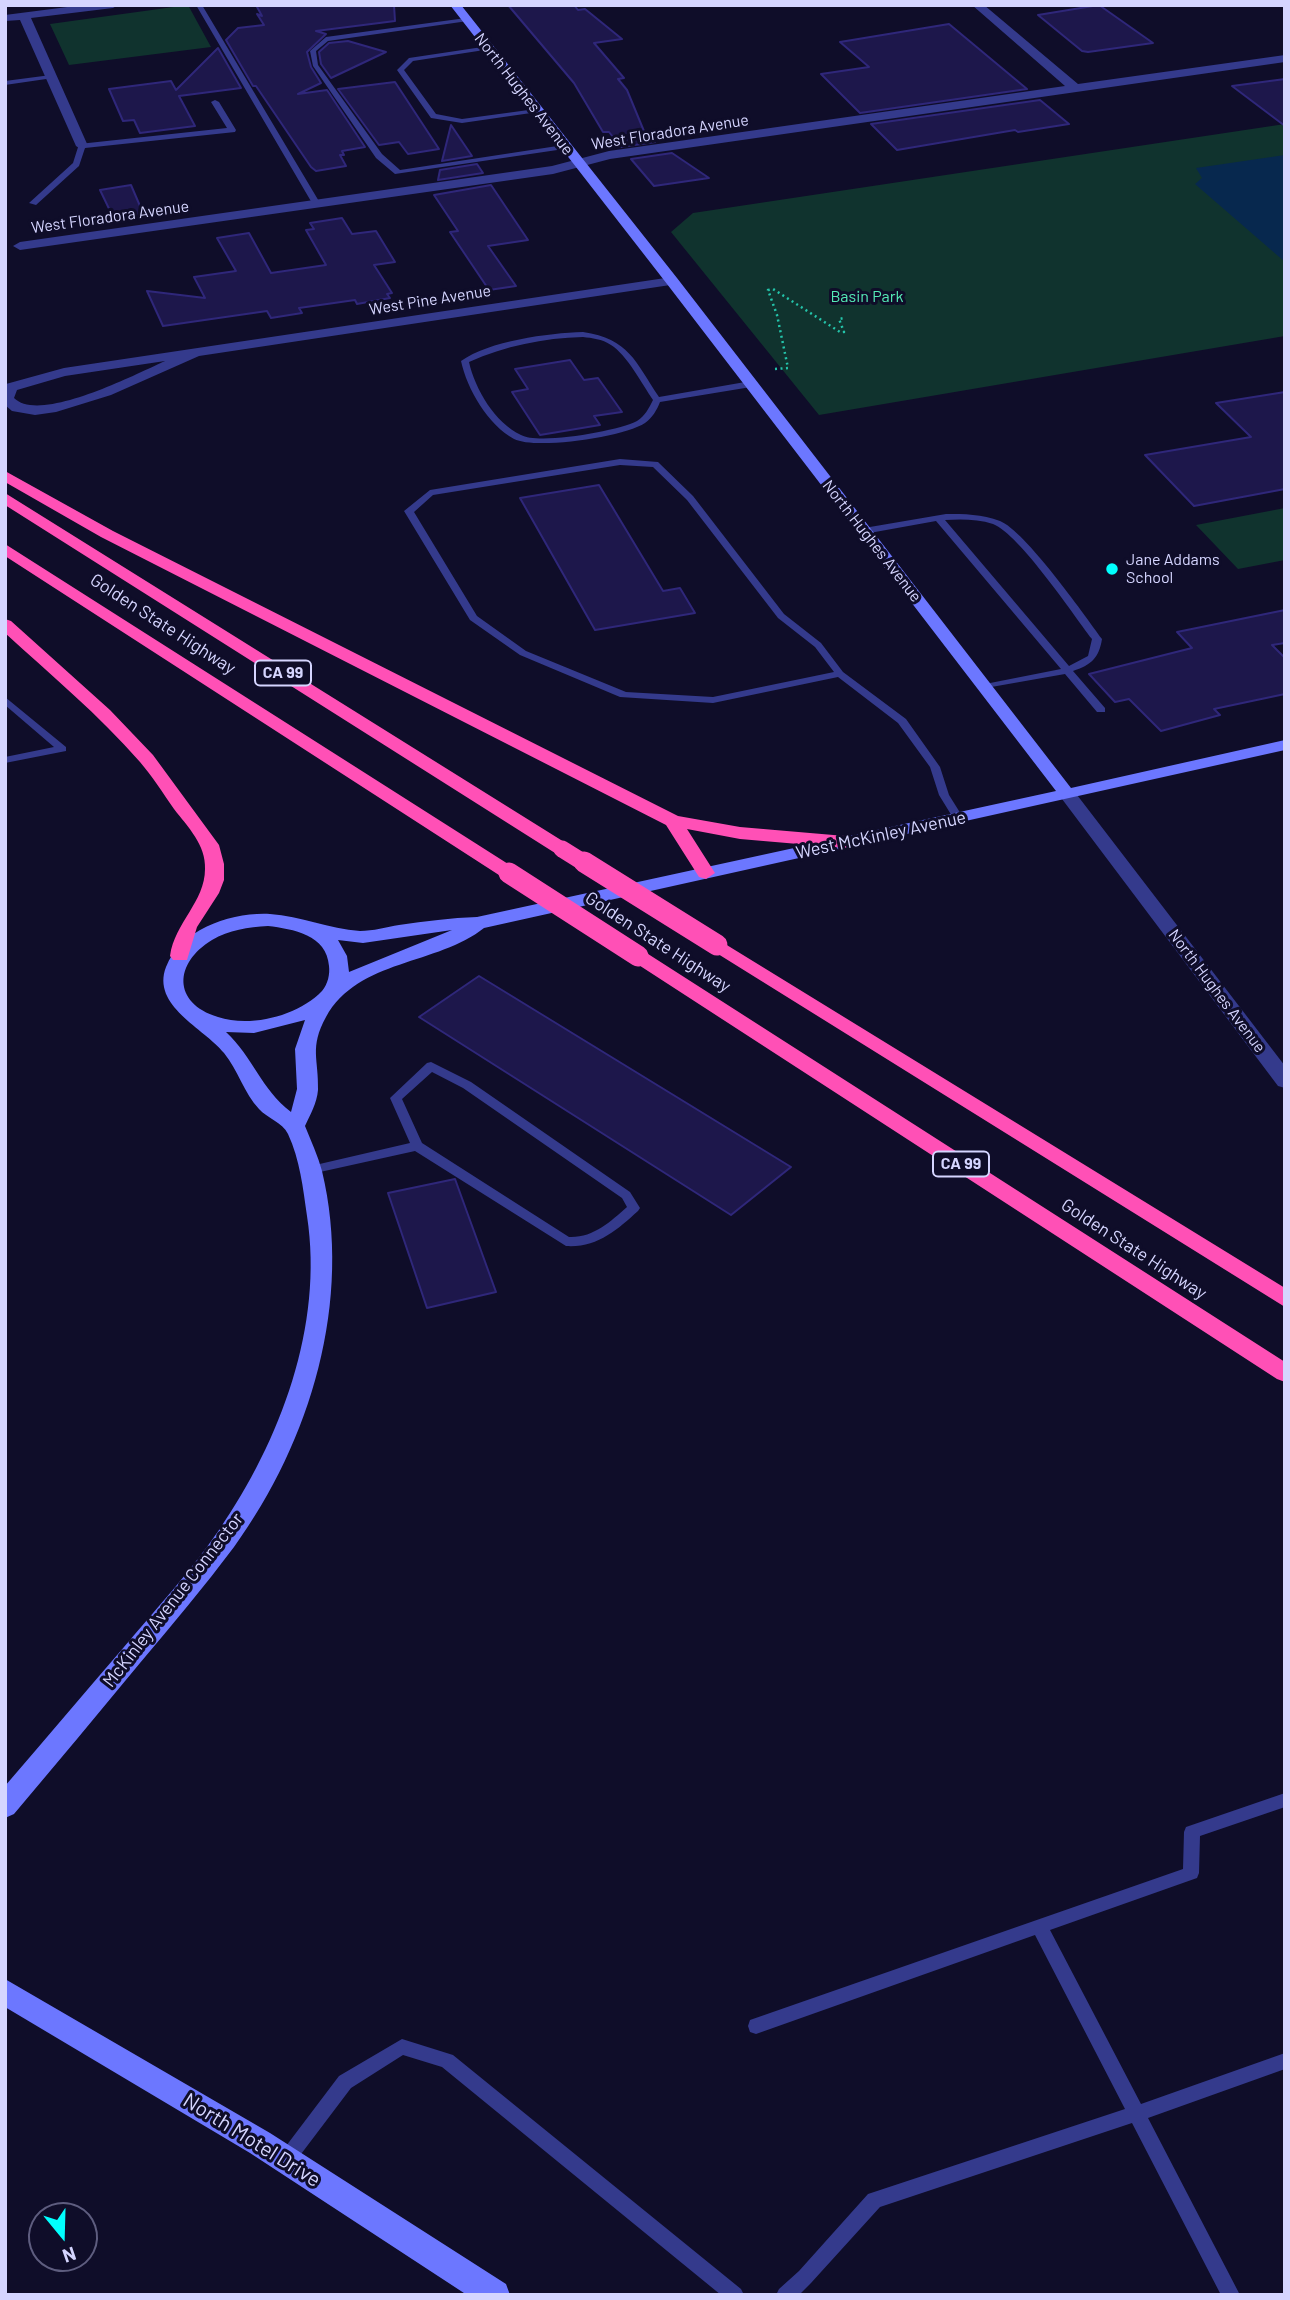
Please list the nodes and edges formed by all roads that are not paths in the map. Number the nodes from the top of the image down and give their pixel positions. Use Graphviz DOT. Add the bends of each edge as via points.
graph roads {
  1 [pos="113,5"];
  2 [pos="199,5"];
  3 [pos="455,5"];
  4 [pos="977,5"];
  5 [pos="24,16"];
  6 [pos="5,18"];
  7 [pos="466,20"];
  8 [pos="489,48"];
  9 [pos="1285,58"];
  10 [pos="51,77"];
  11 [pos="5,83"];
  12 [pos="1076,89"];
  13 [pos="215,102"];
  14 [pos="536,111"];
  15 [pos="82,146"];
  16 [pos="564,147"];
  17 [pos="578,163"];
  18 [pos="33,203"];
  19 [pos="316,203"];
  20 [pos="20,246"];
  21 [pos="672,281"];
  22 [pos="193,354"];
  23 [pos="751,384"];
  24 [pos="8,385"];
  25 [pos="657,400"];
  26 [pos="5,476"];
  27 [pos="5,498"];
  28 [pos="938,518"];
  29 [pos="864,531"];
  30 [pos="5,550"];
  31 [pos="5,624"];
  32 [pos="1065,670"];
  33 [pos="841,674"];
  34 [pos="984,687"];
  35 [pos="5,700"];
  36 [pos="1101,710"];
  37 [pos="1285,745"];
  38 [pos="5,761"];
  39 [pos="1068,795"];
  40 [pos="959,819"];
  41 [pos="673,821"];
  42 [pos="845,842"];
  43 [pos="706,873"];
  44 [pos="477,923"];
  45 [pos="315,931"];
  46 [pos="180,956"];
  47 [pos="330,994"];
  48 [pos="197,1016"];
  49 [pos="1285,1081"];
  50 [pos="295,1126"];
  51 [pos="417,1146"];
  52 [pos="311,1170"];
  53 [pos="1285,1299"];
  54 [pos="1285,1373"];
  55 [pos="1285,1800"];
  56 [pos="5,1805"];
  57 [pos="1039,1926"];
  58 [pos="5,1992"];
  59 [pos="756,2025"];
  60 [pos="1285,2061"];
  61 [pos="1138,2113"];
  62 [pos="286,2160"];
  63 [pos="495,2295"];
  64 [pos="736,2295"];
  65 [pos="785,2295"];
  66 [pos="1231,2295"];
  1 -- 5 [label="street"];
  2 -- 19 [label="lane"];
  3 -- 7 [label="street, North Hughes Avenue"];
  4 -- 12 [label="street"];
  5 -- 6 [label="street"];
  5 -- 10 [label="street"];
  7 -- 8 [label="street, North Hughes Avenue"];
  7 -- 16 [label="lane" via="326,39 313,51 316,65 379,156 398,172"];
  8 -- 14 [label="street, North Hughes Avenue"];
  8 -- 14 [label="lane" via="411,60 400,70 434,116 462,121"];
  9 -- 12 [label="street, West Floradora Avenue"];
  10 -- 11 [label="lane"];
  10 -- 15 [label="street"];
  12 -- 17 [label="street, West Floradora Avenue"];
  13 -- 15 [label="lane" via="232,130"];
  14 -- 16 [label="street, North Hughes Avenue"];
  15 -- 18 [label="lane" via="76,164"];
  16 -- 17 [label="street, North Hughes Avenue"];
  17 -- 19 [label="street, West Floradora Avenue"];
  17 -- 21 [label="street, North Hughes Avenue"];
  19 -- 20 [label="street, West Floradora Avenue"];
  21 -- 22 [label="street, West Pine Avenue"];
  21 -- 23 [label="street, North Hughes Avenue"];
  22 -- 24 [label="street, West Pine Avenue" via="64,372"];
  22 -- 24 [label="street, West Pine Avenue" via="86,399 47,410 18,408 7,398"];
  23 -- 25 [label="lane"];
  23 -- 29 [label="street, North Hughes Avenue"];
  25 -- 25 [label="lane" via="639,423 550,441 524,440 506,432 495,419 466,372 465,361 509,345 597,335 615,343"];
  26 -- 41 [label="highway" via="107,534"];
  27 -- 53 [label="highway, Golden State Highway / CA 99, bridge"];
  28 -- 29 [label="lane"];
  28 -- 32 [label="lane"];
  28 -- 32 [label="lane" via="975,517 998,523 1017,536 1097,639 1096,652 1086,662"];
  29 -- 34 [label="street, North Hughes Avenue"];
  30 -- 54 [label="highway, Golden State Highway / CA 99, bridge"];
  31 -- 46 [label="highway" via="147,759 211,845 216,859 214,885 180,941"];
  32 -- 34 [label="lane"];
  32 -- 36 [label="lane"];
  33 -- 33 [label="lane" via="818,645 781,616 690,498 655,464 620,462 443,490 430,493 409,511 472,618 523,653 624,695 713,700"];
  33 -- 40 [label="lane" via="902,721 935,767 944,795"];
  34 -- 39 [label="street, North Hughes Avenue"];
  35 -- 38 [label="lane" via="62,749"];
  37 -- 39 [label="street, West McKinley Avenue"];
  39 -- 40 [label="street, West McKinley Avenue"];
  39 -- 49 [label="street, North Hughes Avenue"];
  40 -- 42 [label="street, West McKinley Avenue"];
  41 -- 42 [label="highway" via="740,833"];
  41 -- 43 [label="highway"];
  42 -- 43 [label="street, West McKinley Avenue"];
  43 -- 44 [label="street, West McKinley Avenue"];
  44 -- 45 [label="street, West McKinley Avenue" via="363,937"];
  44 -- 47 [label="street, West McKinley Avenue" via="455,938 370,968"];
  45 -- 46 [label="street, West McKinley Avenue" via="281,921 242,922 216,929"];
  45 -- 47 [label="street" via="331,944 340,960 339,977"];
  46 -- 48 [label="street" via="173,972 174,989"];
  47 -- 48 [label="street, West McKinley Avenue" via="304,1013 269,1026 230,1026"];
  47 -- 50 [label="street" via="306,1041 307,1094"];
  48 -- 50 [label="street" via="231,1048 266,1104"];
  50 -- 52 [label="street, McKinley Avenue Connector"];
  51 -- 51 [label="lane" via="566,1241 598,1238 634,1208 615,1187 467,1085 431,1066 396,1098"];
  51 -- 52 [label="lane"];
  52 -- 56 [label="street, McKinley Avenue Connector" via="321,1235 319,1313 309,1361 283,1437 226,1539"];
  55 -- 57 [label="lane" via="1192,1832 1191,1873"];
  57 -- 59 [label="lane"];
  57 -- 61 [label="lane"];
  58 -- 62 [label="street, North Motel Drive"];
  60 -- 61 [label="lane"];
  61 -- 65 [label="lane" via="874,2200"];
  61 -- 66 [label="lane"];
  62 -- 63 [label="street, North Motel Drive"];
  62 -- 64 [label="lane" via="345,2082 402,2046 447,2061"];
}
